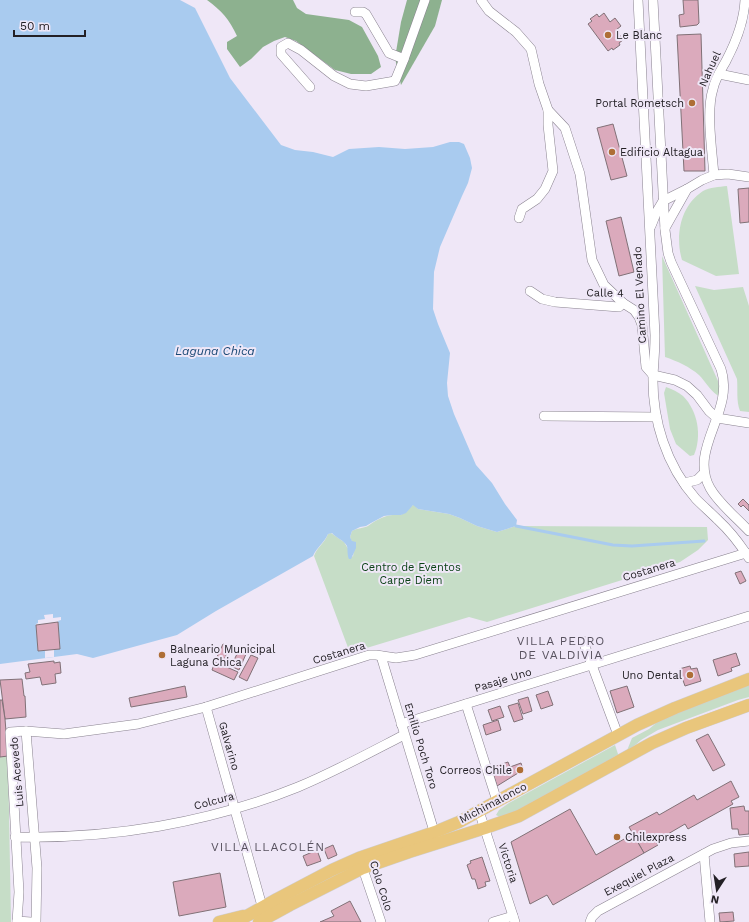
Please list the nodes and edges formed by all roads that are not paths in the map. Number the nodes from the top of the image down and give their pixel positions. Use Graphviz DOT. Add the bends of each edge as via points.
graph roads {
  1 [pos="425,0"];
  2 [pos="481,0"];
  3 [pos="638,0"];
  4 [pos="653,0"];
  5 [pos="745,0"];
  6 [pos="355,12"];
  7 [pos="404,59"];
  8 [pos="719,74"];
  9 [pos="749,80"];
  10 [pos="310,88"];
  11 [pos="548,110"];
  12 [pos="714,175"];
  13 [pos="749,177"];
  14 [pos="687,189"];
  15 [pos="663,201"];
  16 [pos="519,218"];
  17 [pos="665,230"];
  18 [pos="650,233"];
  19 [pos="530,290"];
  20 [pos="623,303"];
  21 [pos="653,375"];
  22 [pos="544,416"];
  23 [pos="656,417"];
  24 [pos="717,418"];
  25 [pos="749,423"];
  26 [pos="704,473"];
  27 [pos="684,483"];
  28 [pos="749,531"];
  29 [pos="748,556"];
  30 [pos="749,616"];
  31 [pos="583,641"];
  32 [pos="382,656"];
  33 [pos="591,665"];
  34 [pos="749,679"];
  35 [pos="466,704"];
  36 [pos="749,705"];
  37 [pos="206,707"];
  38 [pos="401,724"];
  39 [pos="26,731"];
  40 [pos="404,735"];
  41 [pos="618,735"];
  42 [pos="497,801"];
  43 [pos="234,808"];
  44 [pos="479,811"];
  45 [pos="485,828"];
  46 [pos="15,837"];
  47 [pos="35,837"];
  48 [pos="436,837"];
  49 [pos="749,841"];
  50 [pos="704,854"];
  51 [pos="361,863"];
  52 [pos="262,906"];
  53 [pos="246,916"];
  54 [pos="514,919"];
  55 [pos="17,921"];
  56 [pos="262,921"];
  57 [pos="31,922"];
  58 [pos="36,922"];
  59 [pos="219,922"];
  60 [pos="236,922"];
  61 [pos="381,922"];
  62 [pos="493,922"];
  63 [pos="590,922"];
  64 [pos="710,922"];
  1 -- 7 [label="street"];
  2 -- 11 [label="street" via="489,11 516,32 531,50"];
  3 -- 18 [label="street, Camino El Venado"];
  4 -- 15 [label="street"];
  5 -- 8 [label="street, Nahuel" via="737,36"];
  6 -- 7 [label="street" via="366,14 389,54"];
  7 -- 10 [label="street" via="395,81 366,86 350,84 334,76 301,50 284,44 281,47 281,54"];
  8 -- 9 [label="street"];
  8 -- 12 [label="street, Nahuel" via="712,90 710,104"];
  11 -- 16 [label="street" via="552,171 545,189 522,209"];
  11 -- 20 [label="street" via="565,128 580,174 592,260 604,285"];
  12 -- 13 [label="street"];
  12 -- 14 [label="street"];
  14 -- 15 [label="street"];
  14 -- 17 [label="street"];
  15 -- 17 [label="street"];
  15 -- 18 [label="street"];
  17 -- 24 [label="street" via="671,262 723,374 724,392"];
  18 -- 21 [label="street, Camino El Venado" via="655,335"];
  19 -- 20 [label="street, Calle 4" via="542,299 555,302 619,307"];
  20 -- 21 [label="street, Calle 4" via="639,317 646,367"];
  21 -- 23 [label="street, Camino El Venado"];
  21 -- 24 [label="street" via="675,380 687,386"];
  22 -- 23 [label="street"];
  23 -- 27 [label="street, Camino El Venado" via="666,450"];
  24 -- 25 [label="street"];
  24 -- 26 [label="street" via="706,450"];
  26 -- 27 [label="street" via="697,480"];
  26 -- 28 [label="street" via="718,499"];
  27 -- 29 [label="street, Camino El Venado"];
  29 -- 32 [label="street, Costanera" via="415,655 396,658"];
  30 -- 33 [label="street, Pasaje Uno"];
  31 -- 33 [label="street"];
  32 -- 37 [label="street, Costanera" via="369,655"];
  32 -- 38 [label="street, Emilio Poch Toro"];
  33 -- 35 [label="street, Pasaje Uno"];
  33 -- 41 [label="street"];
  34 -- 41 [label="main road, Michimalonco" via="675,708"];
  35 -- 38 [label="street, Pasaje Uno"];
  35 -- 42 [label="street"];
  36 -- 45 [label="main road, Michimalonco" via="666,736 530,811"];
  37 -- 39 [label="street, Costanera" via="138,724 64,734"];
  37 -- 43 [label="street, Galvarino"];
  38 -- 40 [label="street, Emilio Poch Toro"];
  39 -- 46 [label="street, Luis Acevedo" via="10,732"];
  39 -- 47 [label="street, Luis Acevedo"];
  40 -- 43 [label="street, Colcura" via="324,776"];
  40 -- 48 [label="street, Emilio Poch Toro"];
  41 -- 42 [label="main road, Michimalonco"];
  42 -- 44 [label="main road, Michimalonco"];
  43 -- 47 [label="street, Colcura" via="149,828"];
  43 -- 52 [label="street, Galvarino"];
  44 -- 45 [label="street, Victoria"];
  44 -- 48 [label="main road, Michimalonco"];
  45 -- 48 [label="main road, Michimalonco"];
  45 -- 54 [label="street, Victoria"];
  46 -- 47 [label="street, Colcura"];
  46 -- 55 [label="street, Luis Acevedo" via="19,892"];
  47 -- 58 [label="street, Luis Acevedo" via="38,882"];
  48 -- 51 [label="main road, Michimalonco"];
  49 -- 50 [label="street, Exequiel Plaza" via="723,845"];
  50 -- 63 [label="street, Exequiel Plaza" via="598,911"];
  50 -- 64 [label="street"];
  51 -- 52 [label="main road, Michimalonco" via="332,870"];
  51 -- 56 [label="main road, Michimalonco"];
  51 -- 61 [label="street, Colo Colo"];
  52 -- 53 [label="main road, Michimalonco"];
  53 -- 59 [label="main road"];
  53 -- 60 [label="main road, Michimalonco"];
  54 -- 62 [label="street"];
  55 -- 57 [label="street"];
}
